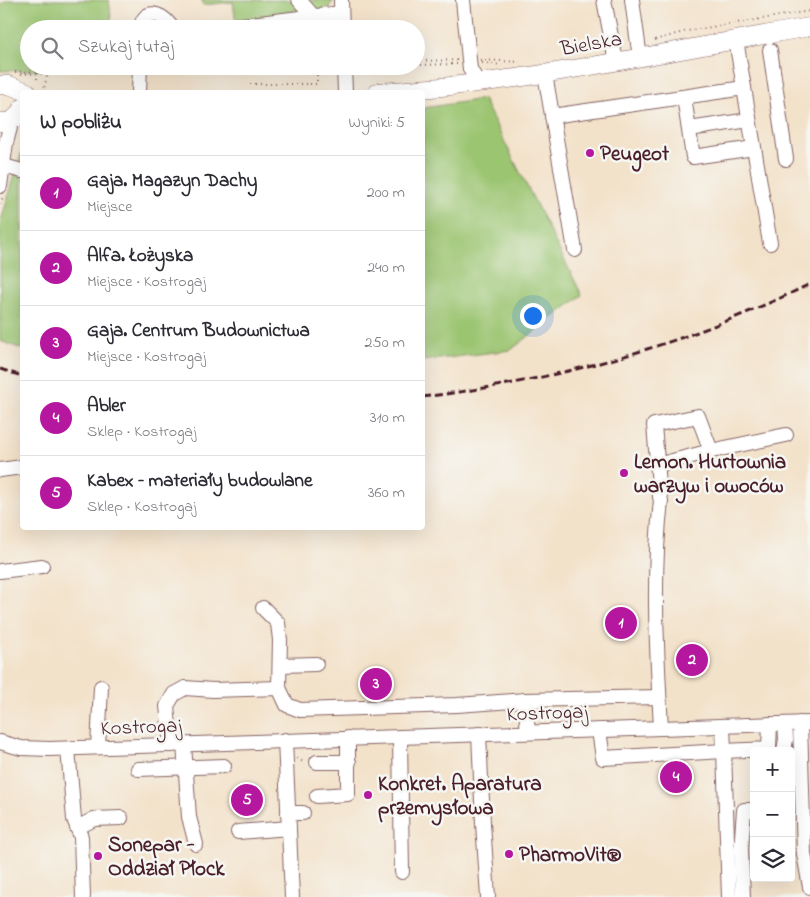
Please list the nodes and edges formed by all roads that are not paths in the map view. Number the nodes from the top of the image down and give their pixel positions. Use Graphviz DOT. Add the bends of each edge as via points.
graph roads {
  1 [pos="299,0"];
  2 [pos="463,0"];
  3 [pos="604,0"];
  4 [pos="632,0"];
  5 [pos="341,7"];
  6 [pos="314,17"];
  7 [pos="143,20"];
  8 [pos="167,20"];
  9 [pos="288,20"];
  10 [pos="342,20"];
  11 [pos="810,28"];
  12 [pos="736,40"];
  13 [pos="770,50"];
  14 [pos="640,58"];
  15 [pos="616,62"];
  16 [pos="545,74"];
  17 [pos="140,75"];
  18 [pos="344,75"];
  19 [pos="476,84"];
  20 [pos="744,88"];
  21 [pos="139,90"];
  22 [pos="345,90"];
  23 [pos="415,90"];
  24 [pos="684,97"];
  25 [pos="15,99"];
  26 [pos="552,116"];
  27 [pos="749,120"];
  28 [pos="689,128"];
  29 [pos="754,148"];
  30 [pos="786,160"];
  31 [pos="1,165"];
  32 [pos="20,170"];
  33 [pos="0,186"];
  34 [pos="770,243"];
  35 [pos="575,250"];
  36 [pos="786,435"];
  37 [pos="711,451"];
  38 [pos="657,465"];
  39 [pos="20,466"];
  40 [pos="0,470"];
  41 [pos="42,566"];
  42 [pos="0,571"];
  43 [pos="263,608"];
  44 [pos="280,664"];
  45 [pos="316,664"];
  46 [pos="100,686"];
  47 [pos="279,688"];
  48 [pos="659,697"];
  49 [pos="525,700"];
  50 [pos="805,723"];
  51 [pos="770,724"];
  52 [pos="785,724"];
  53 [pos="723,726"];
  54 [pos="661,728"];
  55 [pos="599,730"];
  56 [pos="528,732"];
  57 [pos="479,734"];
  58 [pos="400,737"];
  59 [pos="348,738"];
  60 [pos="285,740"];
  61 [pos="0,742"];
  62 [pos="177,744"];
  63 [pos="98,747"];
  64 [pos="784,747"];
  65 [pos="68,748"];
  66 [pos="724,751"];
  67 [pos="317,762"];
  68 [pos="349,762"];
  69 [pos="224,766"];
  70 [pos="186,768"];
  71 [pos="138,769"];
  72 [pos="317,796"];
  73 [pos="750,810"];
  74 [pos="288,813"];
  75 [pos="303,814"];
  76 [pos="121,818"];
  77 [pos="77,828"];
  78 [pos="289,828"];
  79 [pos="238,832"];
  80 [pos="196,844"];
  81 [pos="402,872"];
  82 [pos="810,887"];
  83 [pos="84,897"];
  84 [pos="292,897"];
  85 [pos="488,897"];
  86 [pos="729,897"];
  87 [pos="743,897"];
  1 -- 6 [label="street"];
  2 -- 19 [label="street" via="470,69"];
  3 -- 15 [label="street"];
  4 -- 14 [label="street"];
  5 -- 6 [label="street"];
  5 -- 10 [label="street"];
  6 -- 9 [label="street"];
  7 -- 8 [label="street" via="156,14"];
  11 -- 12 [label="main road, Bielska"];
  12 -- 14 [label="main road, Bielska"];
  12 -- 20 [label="street"];
  13 -- 30 [label="street"];
  14 -- 15 [label="main road, Bielska"];
  15 -- 16 [label="main road, Bielska"];
  16 -- 19 [label="main road, Bielska"];
  16 -- 26 [label="street"];
  17 -- 21 [label="street"];
  18 -- 22 [label="street"];
  19 -- 23 [label="main road, Bielska"];
  20 -- 24 [label="street"];
  20 -- 27 [label="street"];
  24 -- 26 [label="street"];
  24 -- 28 [label="street"];
  25 -- 31 [label="street"];
  26 -- 35 [label="street"];
  27 -- 28 [label="street"];
  27 -- 29 [label="street"];
  28 -- 29 [label="street" via="693,157"];
  29 -- 34 [label="street"];
  31 -- 32 [label="street"];
  31 -- 33 [label="street"];
  36 -- 37 [label="street"];
  37 -- 38 [label="street"];
  37 -- 38 [label="street" via="698,416 654,425"];
  38 -- 48 [label="street" via="660,501 656,615"];
  39 -- 40 [label="street"];
  41 -- 42 [label="street"];
  43 -- 44 [label="street" via="278,623"];
  44 -- 45 [label="street"];
  44 -- 47 [label="street"];
  46 -- 63 [label="street"];
  47 -- 49 [label="street" via="287,704 300,710"];
  47 -- 62 [label="street" via="185,688 174,694 167,706"];
  48 -- 49 [label="street"];
  48 -- 54 [label="street"];
  49 -- 56 [label="street"];
  50 -- 52 [label="street, Kostrogaj"];
  50 -- 82 [label="street" via="804,854"];
  51 -- 52 [label="street, Kostrogaj"];
  51 -- 53 [label="street, Kostrogaj"];
  51 -- 66 [label="street" via="768,750"];
  52 -- 64 [label="street"];
  53 -- 54 [label="street, Kostrogaj"];
  53 -- 66 [label="street"];
  54 -- 55 [label="street, Kostrogaj"];
  55 -- 56 [label="street, Kostrogaj"];
  55 -- 66 [label="street" via="603,758"];
  56 -- 57 [label="street, Kostrogaj"];
  57 -- 58 [label="street, Kostrogaj"];
  57 -- 85 [label="street"];
  58 -- 59 [label="street, Kostrogaj"];
  58 -- 81 [label="street"];
  59 -- 60 [label="street, Kostrogaj"];
  59 -- 68 [label="street"];
  60 -- 62 [label="street, Kostrogaj"];
  60 -- 74 [label="street"];
  61 -- 65 [label="street, Kostrogaj" via="30,749"];
  62 -- 63 [label="street, Kostrogaj"];
  62 -- 70 [label="street"];
  63 -- 65 [label="street, Kostrogaj"];
  65 -- 77 [label="street"];
  66 -- 86 [label="street"];
  67 -- 68 [label="street"];
  68 -- 72 [label="street" via="348,794"];
  69 -- 70 [label="street"];
  70 -- 71 [label="street"];
  70 -- 80 [label="street" via="189,817"];
  73 -- 87 [label="street" via="744,810 741,850"];
  74 -- 75 [label="street"];
  74 -- 78 [label="street"];
  76 -- 77 [label="street" via="94,819"];
  77 -- 83 [label="street" via="81,837"];
  78 -- 79 [label="street"];
  78 -- 84 [label="street"];
}
